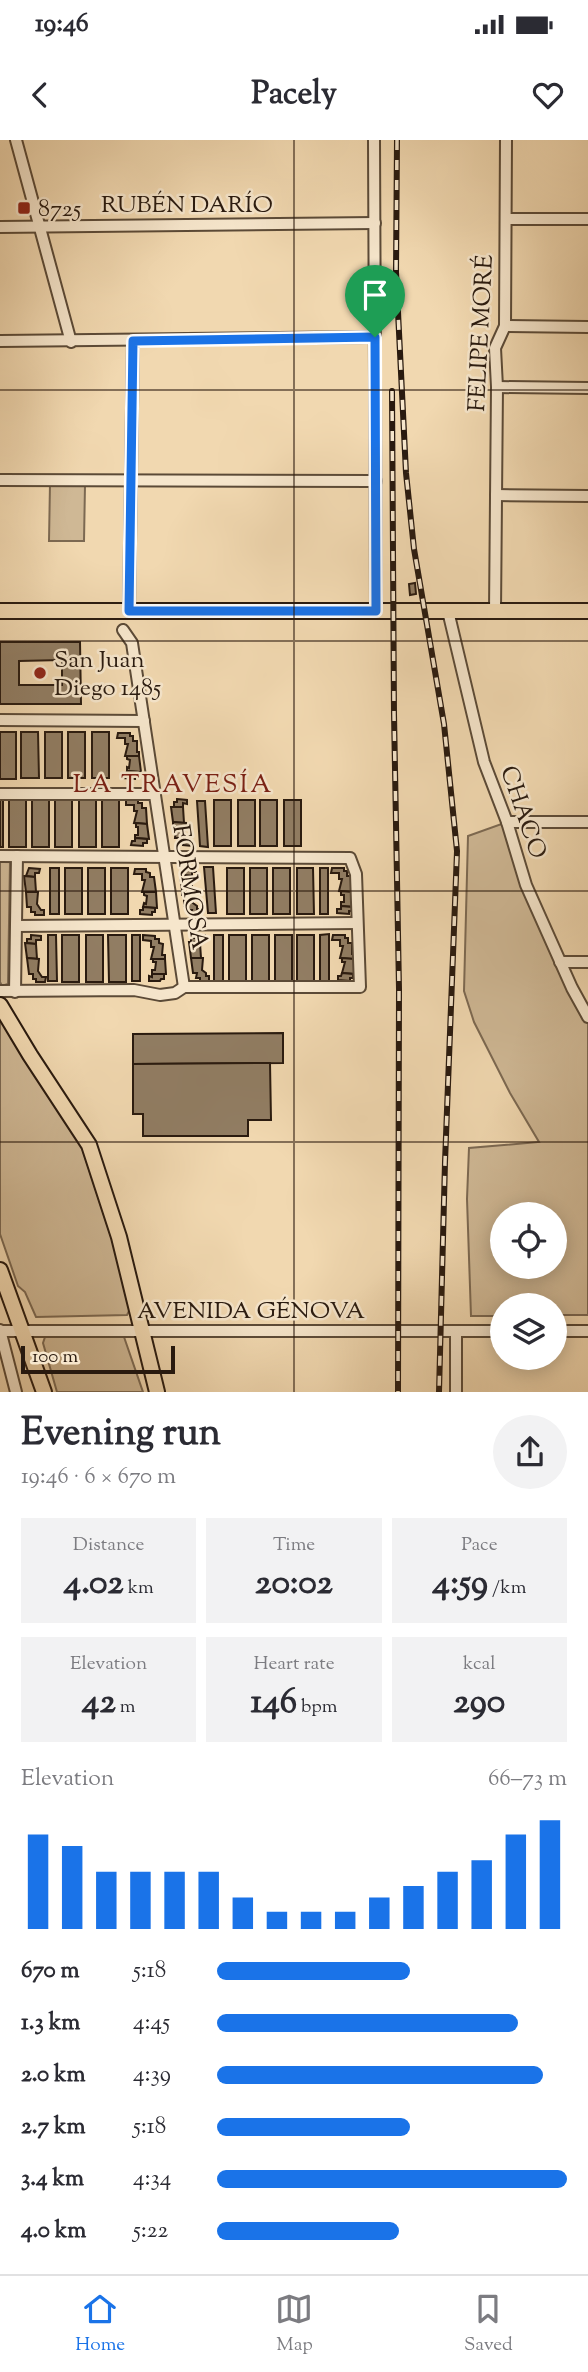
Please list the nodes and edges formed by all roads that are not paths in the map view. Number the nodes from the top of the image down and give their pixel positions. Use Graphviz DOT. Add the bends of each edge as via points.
graph roads {
  1 [pos="16,140"];
  2 [pos="374,140"];
  3 [pos="506,140"];
  4 [pos="506,219"];
  5 [pos="588,219"];
  6 [pos="375,223"];
  7 [pos="40,226"];
  8 [pos="0,227"];
  9 [pos="505,326"];
  10 [pos="588,327"];
  11 [pos="375,337"];
  12 [pos="0,341"];
  13 [pos="71,341"];
  14 [pos="133,341"];
  15 [pos="497,387"];
  16 [pos="588,388"];
  17 [pos="0,480"];
  18 [pos="130,481"];
  19 [pos="376,481"];
  20 [pos="496,495"];
  21 [pos="588,496"];
  22 [pos="0,611"];
  23 [pos="129,611"];
  24 [pos="376,611"];
  25 [pos="448,611"];
  26 [pos="495,611"];
  27 [pos="588,611"];
  28 [pos="123,630"];
  29 [pos="0,720"];
  30 [pos="144,721"];
  31 [pos="0,794"];
  32 [pos="155,794"];
  33 [pos="507,822"];
  34 [pos="588,822"];
  35 [pos="0,856"];
  36 [pos="17,856"];
  37 [pos="165,857"];
  38 [pos="357,923"];
  39 [pos="175,925"];
  40 [pos="16,926"];
  41 [pos="560,962"];
  42 [pos="588,962"];
  43 [pos="184,987"];
  44 [pos="0,990"];
  45 [pos="15,992"];
  46 [pos="0,1005"];
  47 [pos="588,1017"];
  48 [pos="0,1270"];
  49 [pos="0,1331"];
  50 [pos="141,1331"];
  51 [pos="456,1331"];
  52 [pos="490,1331"];
  53 [pos="567,1331"];
  54 [pos="588,1331"];
  55 [pos="24,1332"];
  56 [pos="16,1392"];
  57 [pos="44,1392"];
  58 [pos="157,1392"];
  59 [pos="456,1392"];
  1 -- 7 [label="street"];
  2 -- 6 [label="street"];
  3 -- 4 [label="street, FELIPE MORÉ"];
  4 -- 5 [label="street"];
  4 -- 9 [label="street, FELIPE MORÉ"];
  6 -- 7 [label="street, RUBÉN DARÍO"];
  6 -- 11 [label="street"];
  7 -- 8 [label="street, RUBÉN DARÍO"];
  7 -- 13 [label="street"];
  9 -- 10 [label="street"];
  9 -- 15 [label="street, FELIPE MORÉ" via="495,348"];
  11 -- 14 [label="street"];
  11 -- 19 [label="street"];
  12 -- 13 [label="street"];
  13 -- 14 [label="street"];
  14 -- 18 [label="street"];
  15 -- 16 [label="street"];
  15 -- 20 [label="street, FELIPE MORÉ"];
  17 -- 18 [label="street"];
  18 -- 19 [label="street"];
  18 -- 23 [label="street"];
  19 -- 24 [label="street"];
  20 -- 21 [label="street"];
  20 -- 26 [label="street, FELIPE MORÉ"];
  22 -- 23 [label="main road"];
  23 -- 24 [label="main road"];
  24 -- 25 [label="main road"];
  25 -- 26 [label="main road"];
  25 -- 33 [label="street, CHACO" via="484,762"];
  26 -- 27 [label="main road"];
  28 -- 30 [label="street, FORMOSA" via="132,643"];
  29 -- 30 [label="street"];
  30 -- 32 [label="street, FORMOSA"];
  31 -- 32 [label="street"];
  32 -- 37 [label="street, FORMOSA"];
  33 -- 34 [label="street"];
  33 -- 41 [label="street, CHACO" via="527,885"];
  35 -- 36 [label="street"];
  36 -- 37 [label="street"];
  36 -- 40 [label="street"];
  37 -- 38 [label="street" via="350,858 356,874"];
  37 -- 39 [label="street, FORMOSA"];
  38 -- 39 [label="street"];
  38 -- 43 [label="street" via="360,987"];
  39 -- 40 [label="street"];
  39 -- 43 [label="street, FORMOSA"];
  40 -- 45 [label="street"];
  41 -- 42 [label="street"];
  41 -- 47 [label="street, CHACO"];
  43 -- 45 [label="street" via="160,995 134,990"];
  44 -- 45 [label="street"];
  46 -- 50 [label="main road" via="89,1145 119,1237"];
  48 -- 55 [label="main road"];
  49 -- 55 [label="street, AVENIDA GÉNOVA"];
  49 -- 56 [label="street"];
  50 -- 51 [label="street, AVENIDA GÉNOVA"];
  50 -- 55 [label="street, AVENIDA GÉNOVA"];
  50 -- 58 [label="main road"];
  51 -- 52 [label="street, AVENIDA GÉNOVA"];
  51 -- 59 [label="street"];
  53 -- 54 [label="street"];
  55 -- 57 [label="main road"];
}
